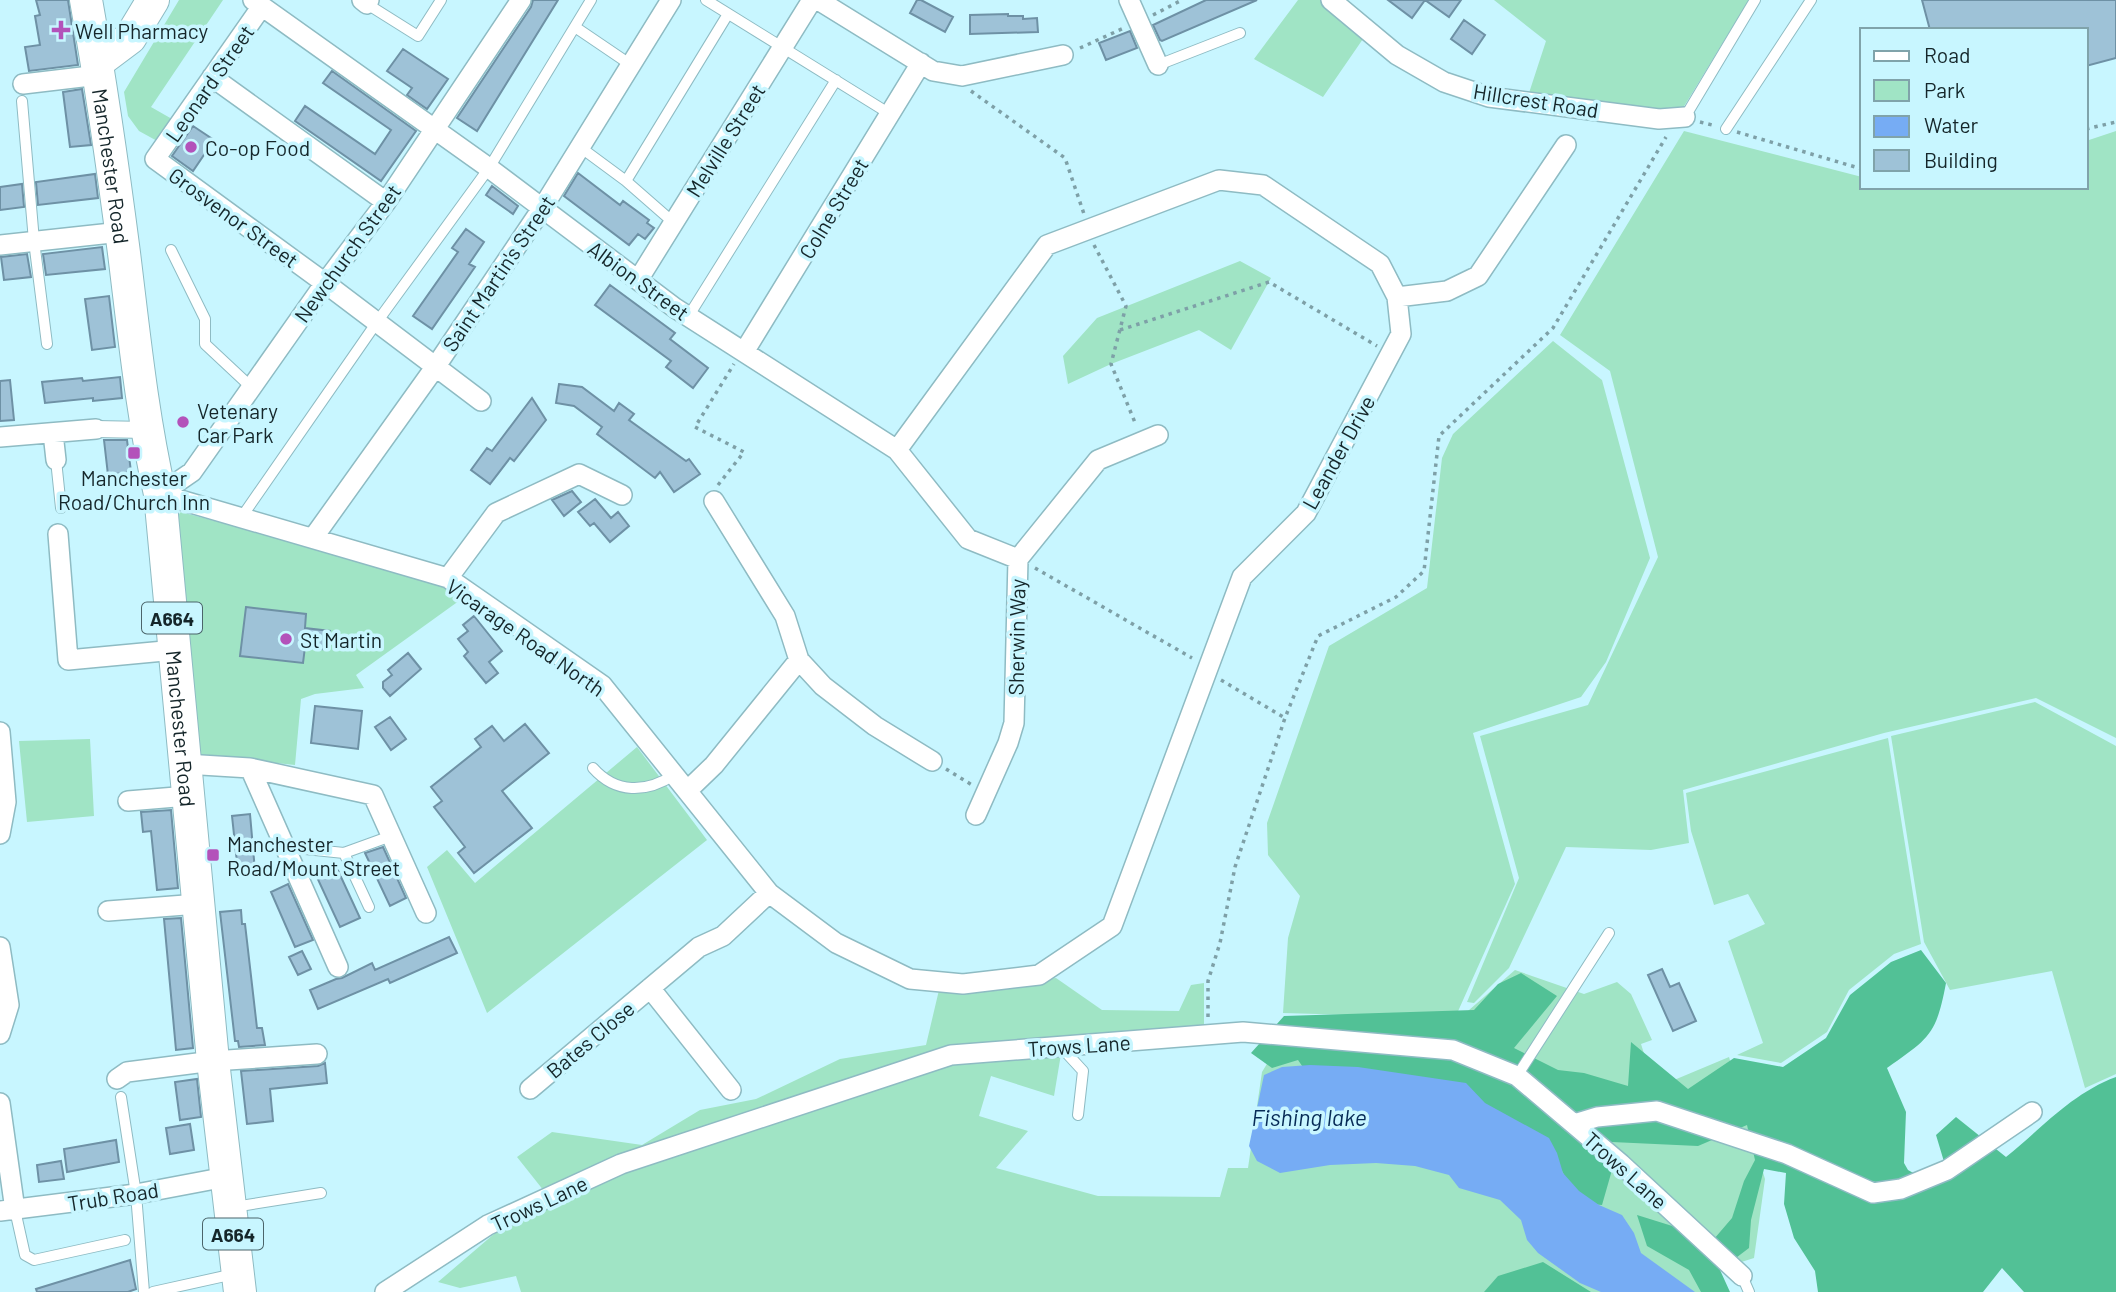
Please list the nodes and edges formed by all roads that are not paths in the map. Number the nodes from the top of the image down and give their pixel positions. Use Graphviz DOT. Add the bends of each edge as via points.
graph roads {
  1 [pos="86,0"];
  2 [pos="153,0"];
  3 [pos="441,0"];
  4 [pos="521,0"];
  5 [pos="591,0"];
  6 [pos="671,0"];
  7 [pos="706,0"];
  8 [pos="812,0"];
  9 [pos="818,0"];
  10 [pos="1129,0"];
  11 [pos="1331,0"];
  12 [pos="1755,0"];
  13 [pos="1811,0"];
  14 [pos="366,1"];
  15 [pos="258,3"];
  16 [pos="728,14"];
  17 [pos="575,27"];
  18 [pos="1240,33"];
  19 [pos="783,47"];
  20 [pos="1063,55"];
  21 [pos="921,63"];
  22 [pos="631,65"];
  23 [pos="1158,65"];
  24 [pos="98,69"];
  25 [pos="212,78"];
  26 [pos="836,80"];
  27 [pos="23,93"];
  28 [pos="890,114"];
  29 [pos="1685,117"];
  30 [pos="1726,129"];
  31 [pos="434,130"];
  32 [pos="1566,145"];
  33 [pos="580,147"];
  34 [pos="155,159"];
  35 [pos="489,168"];
  36 [pos="625,181"];
  37 [pos="386,202"];
  38 [pos="542,207"];
  39 [pos="674,223"];
  40 [pos="121,232"];
  41 [pos="34,241"];
  42 [pos="0,245"];
  43 [pos="171,250"];
  44 [pos="638,280"];
  45 [pos="325,282"];
  46 [pos="1397,297"];
  47 [pos="688,317"];
  48 [pos="377,322"];
  49 [pos="47,344"];
  50 [pos="744,352"];
  51 [pos="436,366"];
  52 [pos="251,387"];
  53 [pos="481,401"];
  54 [pos="96,429"];
  55 [pos="146,430"];
  56 [pos="53,433"];
  57 [pos="0,437"];
  58 [pos="1150,439"];
  59 [pos="897,450"];
  60 [pos="56,460"];
  61 [pos="160,494"];
  62 [pos="622,495"];
  63 [pos="714,501"];
  64 [pos="61,508"];
  65 [pos="241,518"];
  66 [pos="58,534"];
  67 [pos="313,538"];
  68 [pos="1018,559"];
  69 [pos="448,578"];
  70 [pos="175,650"];
  71 [pos="799,660"];
  72 [pos="0,732"];
  73 [pos="932,761"];
  74 [pos="185,764"];
  75 [pos="250,768"];
  76 [pos="593,768"];
  77 [pos="674,775"];
  78 [pos="687,791"];
  79 [pos="188,796"];
  80 [pos="128,801"];
  81 [pos="976,815"];
  82 [pos="0,834"];
  83 [pos="391,836"];
  84 [pos="285,847"];
  85 [pos="344,853"];
  86 [pos="769,893"];
  87 [pos="198,904"];
  88 [pos="369,908"];
  89 [pos="108,911"];
  90 [pos="426,914"];
  91 [pos="1609,933"];
  92 [pos="0,947"];
  93 [pos="338,967"];
  94 [pos="650,988"];
  95 [pos="4,1006"];
  96 [pos="0,1034"];
  97 [pos="1061,1046"];
  98 [pos="317,1054"];
  99 [pos="213,1061"];
  100 [pos="1517,1076"];
  101 [pos="119,1088"];
  102 [pos="530,1089"];
  103 [pos="731,1090"];
  104 [pos="0,1102"];
  105 [pos="2032,1112"];
  106 [pos="1078,1115"];
  107 [pos="1574,1124"];
  108 [pos="226,1177"];
  109 [pos="321,1193"];
  110 [pos="136,1194"];
  111 [pos="230,1208"];
  112 [pos="7,1211"];
  113 [pos="125,1240"];
  114 [pos="239,1282"];
  115 [pos="1745,1284"];
  116 [pos="144,1292"];
  117 [pos="153,1292"];
  118 [pos="385,1292"];
  1 -- 24 [label="main road, Manchester Road / A664"];
  2 -- 24 [label="main road" via="130,38"];
  3 -- 14 [label="lane" via="418,36"];
  4 -- 31 [label="street, Newchurch Street"];
  5 -- 17 [label="lane"];
  6 -- 22 [label="street, Saint Martin's Street"];
  7 -- 16 [label="lane"];
  8 -- 19 [label="street, Melville Street"];
  9 -- 21 [label="street"];
  10 -- 23 [label="street"];
  11 -- 29 [label="street, Hillcrest Road" via="1397,55 1455,86 1489,97 1659,118"];
  12 -- 29 [label="lane"];
  13 -- 30 [label="lane"];
  15 -- 25 [label="street, Leonard Street"];
  15 -- 31 [label="street, Albion Street"];
  16 -- 19 [label="lane"];
  16 -- 36 [label="lane"];
  17 -- 22 [label="lane"];
  17 -- 35 [label="lane"];
  18 -- 23 [label="lane"];
  19 -- 26 [label="lane"];
  19 -- 39 [label="street, Melville Street"];
  20 -- 21 [label="street" via="962,76 933,71"];
  21 -- 28 [label="street, Colne Street"];
  22 -- 33 [label="street, Saint Martin's Street"];
  24 -- 27 [label="street"];
  24 -- 40 [label="main road, Manchester Road / A664"];
  25 -- 34 [label="street, Leonard Street"];
  25 -- 37 [label="street"];
  26 -- 28 [label="lane"];
  26 -- 47 [label="lane"];
  27 -- 41 [label="lane"];
  28 -- 50 [label="street, Colne Street"];
  31 -- 35 [label="street, Albion Street"];
  31 -- 37 [label="street, Newchurch Street"];
  32 -- 46 [label="street" via="1478,276 1447,291"];
  33 -- 36 [label="lane"];
  33 -- 38 [label="street, Saint Martin's Street"];
  34 -- 45 [label="street, Grosvenor Street"];
  35 -- 38 [label="street, Albion Street"];
  35 -- 48 [label="lane"];
  36 -- 39 [label="lane"];
  37 -- 45 [label="street, Newchurch Street"];
  38 -- 44 [label="street, Albion Street"];
  38 -- 51 [label="street, Saint Martin's Street"];
  39 -- 44 [label="street, Melville Street"];
  40 -- 41 [label="street"];
  40 -- 55 [label="main road, Manchester Road / A664"];
  41 -- 42 [label="street"];
  41 -- 49 [label="lane"];
  43 -- 52 [label="lane" via="205,319 205,344"];
  44 -- 47 [label="street, Albion Street"];
  45 -- 48 [label="street, Grosvenor Street"];
  45 -- 52 [label="street, Newchurch Street"];
  46 -- 59 [label="street, Leander Drive" via="1380,264 1263,185 1219,180 1047,245"];
  46 -- 86 [label="street, Leander Drive" via="1401,334 1306,513 1242,577 1112,926 1038,975 963,984 910,979 836,943"];
  47 -- 50 [label="street, Albion Street"];
  48 -- 51 [label="street, Grosvenor Street"];
  48 -- 65 [label="lane"];
  50 -- 59 [label="street, Albion Street"];
  51 -- 53 [label="street, Grosvenor Street"];
  51 -- 67 [label="street, Saint Martin's Street"];
  52 -- 61 [label="street, Newchurch Street" via="192,472"];
  54 -- 55 [label="street"];
  54 -- 56 [label="street"];
  55 -- 61 [label="main road, Manchester Road / A664"];
  56 -- 57 [label="street"];
  56 -- 60 [label="street"];
  58 -- 68 [label="street, Sherwin Way" via="1098,460"];
  59 -- 68 [label="street, Albion Street" via="968,539"];
  60 -- 64 [label="lane"];
  61 -- 65 [label="street, Vicarage Road North"];
  61 -- 70 [label="main road, Manchester Road / A664"];
  62 -- 69 [label="street" via="579,474 496,513"];
  63 -- 71 [label="street" via="785,616"];
  65 -- 67 [label="street, Vicarage Road North"];
  66 -- 70 [label="street" via="68,660"];
  67 -- 69 [label="street, Vicarage Road North"];
  68 -- 81 [label="street, Sherwin Way" via="1014,723"];
  69 -- 77 [label="street, Vicarage Road North" via="602,685"];
  70 -- 74 [label="main road, Manchester Road / A664"];
  71 -- 73 [label="street" via="823,687"];
  71 -- 78 [label="street" via="714,765"];
  72 -- 82 [label="street" via="6,802"];
  74 -- 75 [label="street"];
  74 -- 79 [label="main road, Manchester Road / A664"];
  75 -- 83 [label="street" via="373,795"];
  75 -- 84 [label="street"];
  76 -- 77 [label="lane" via="624,787 653,787"];
  77 -- 78 [label="street, Vicarage Road North"];
  78 -- 86 [label="street, Vicarage Road North"];
  79 -- 80 [label="street"];
  79 -- 87 [label="main road, Manchester Road / A664"];
  83 -- 85 [label="lane"];
  83 -- 90 [label="street"];
  84 -- 85 [label="lane"];
  84 -- 93 [label="street"];
  85 -- 88 [label="lane"];
  86 -- 94 [label="street, Bates Close" via="723,936 699,947"];
  87 -- 89 [label="street"];
  87 -- 99 [label="main road, Manchester Road / A664"];
  91 -- 100 [label="lane"];
  92 -- 95 [label="street"];
  94 -- 102 [label="street, Bates Close"];
  94 -- 103 [label="street, Bates Close"];
  95 -- 96 [label="street"];
  97 -- 100 [label="street, Trows Lane" via="1243,1032 1454,1050"];
  97 -- 106 [label="lane" via="1083,1071"];
  97 -- 118 [label="street, Trows Lane" via="950,1055 621,1164 488,1225"];
  98 -- 99 [label="street"];
  99 -- 101 [label="street" via="127,1072"];
  99 -- 108 [label="main road, Manchester Road / A664"];
  100 -- 107 [label="street, Trows Lane"];
  101 -- 110 [label="lane"];
  104 -- 112 [label="street"];
  105 -- 107 [label="street" via="1947,1170 1901,1189 1872,1193 1787,1154 1657,1111"];
  107 -- 115 [label="street, Trows Lane" via="1622,1164"];
  108 -- 110 [label="street, Trub Road"];
  108 -- 111 [label="main road, Manchester Road / A664"];
  109 -- 111 [label="lane"];
  110 -- 112 [label="street, Trub Road"];
  110 -- 116 [label="lane"];
  111 -- 114 [label="main road, Manchester Road / A664"];
  112 -- 113 [label="lane" via="23,1249 33,1260"];
  114 -- 117 [label="lane"];
}
